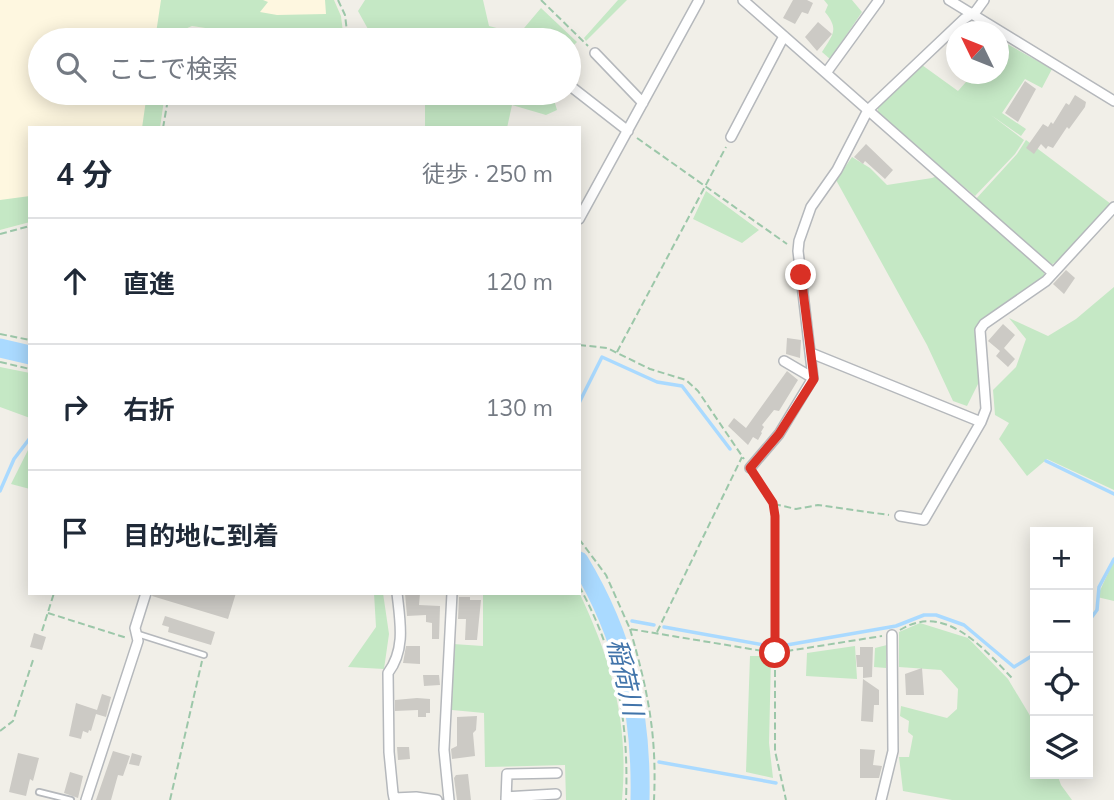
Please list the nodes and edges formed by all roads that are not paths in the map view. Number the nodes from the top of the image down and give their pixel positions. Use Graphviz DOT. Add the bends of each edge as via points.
graph roads {
  1 [pos="699,0"];
  2 [pos="743,0"];
  3 [pos="880,0"];
  4 [pos="949,0"];
  5 [pos="984,0"];
  6 [pos="972,14"];
  7 [pos="783,36"];
  8 [pos="595,53"];
  9 [pos="826,73"];
  10 [pos="581,94"];
  11 [pos="1114,101"];
  12 [pos="643,103"];
  13 [pos="868,110"];
  14 [pos="628,131"];
  15 [pos="731,137"];
  16 [pos="1114,207"];
  17 [pos="581,215"];
  18 [pos="1053,273"];
  19 [pos="811,353"];
  20 [pos="784,361"];
  21 [pos="814,379"];
  22 [pos="981,422"];
  23 [pos="750,468"];
  24 [pos="900,516"];
  25 [pos="145,595"];
  26 [pos="397,595"];
  27 [pos="452,595"];
  28 [pos="892,635"];
  29 [pos="137,638"];
  30 [pos="204,655"];
  31 [pos="557,773"];
  32 [pos="39,792"];
  33 [pos="556,794"];
  34 [pos="506,798"];
  35 [pos="71,800"];
  36 [pos="86,800"];
  37 [pos="437,800"];
  38 [pos="449,800"];
  39 [pos="881,800"];
  1 -- 12 [label="street"];
  2 -- 7 [label="street"];
  3 -- 9 [label="street"];
  4 -- 6 [label="street"];
  5 -- 6 [label="street"];
  6 -- 11 [label="street"];
  6 -- 13 [label="street"];
  7 -- 9 [label="street"];
  7 -- 15 [label="street"];
  8 -- 12 [label="street"];
  9 -- 13 [label="street"];
  10 -- 14 [label="street"];
  12 -- 14 [label="street"];
  13 -- 18 [label="street"];
  13 -- 19 [label="street" via="838,170 811,207 798,251"];
  14 -- 17 [label="street"];
  16 -- 18 [label="street"];
  18 -- 22 [label="street" via="980,330 986,409"];
  19 -- 21 [label="street"];
  19 -- 22 [label="street"];
  20 -- 21 [label="street"];
  21 -- 23 [label="street" via="779,434"];
  22 -- 24 [label="street" via="924,520"];
  25 -- 29 [label="street" via="135,628"];
  26 -- 37 [label="street" via="400,645 388,673 393,793 394,798"];
  27 -- 38 [label="street" via="444,750"];
  28 -- 39 [label="street" via="894,736"];
  29 -- 30 [label="lane"];
  29 -- 36 [label="street"];
  31 -- 34 [label="street" via="507,774"];
  32 -- 35 [label="lane"];
  33 -- 34 [label="street"];
}
